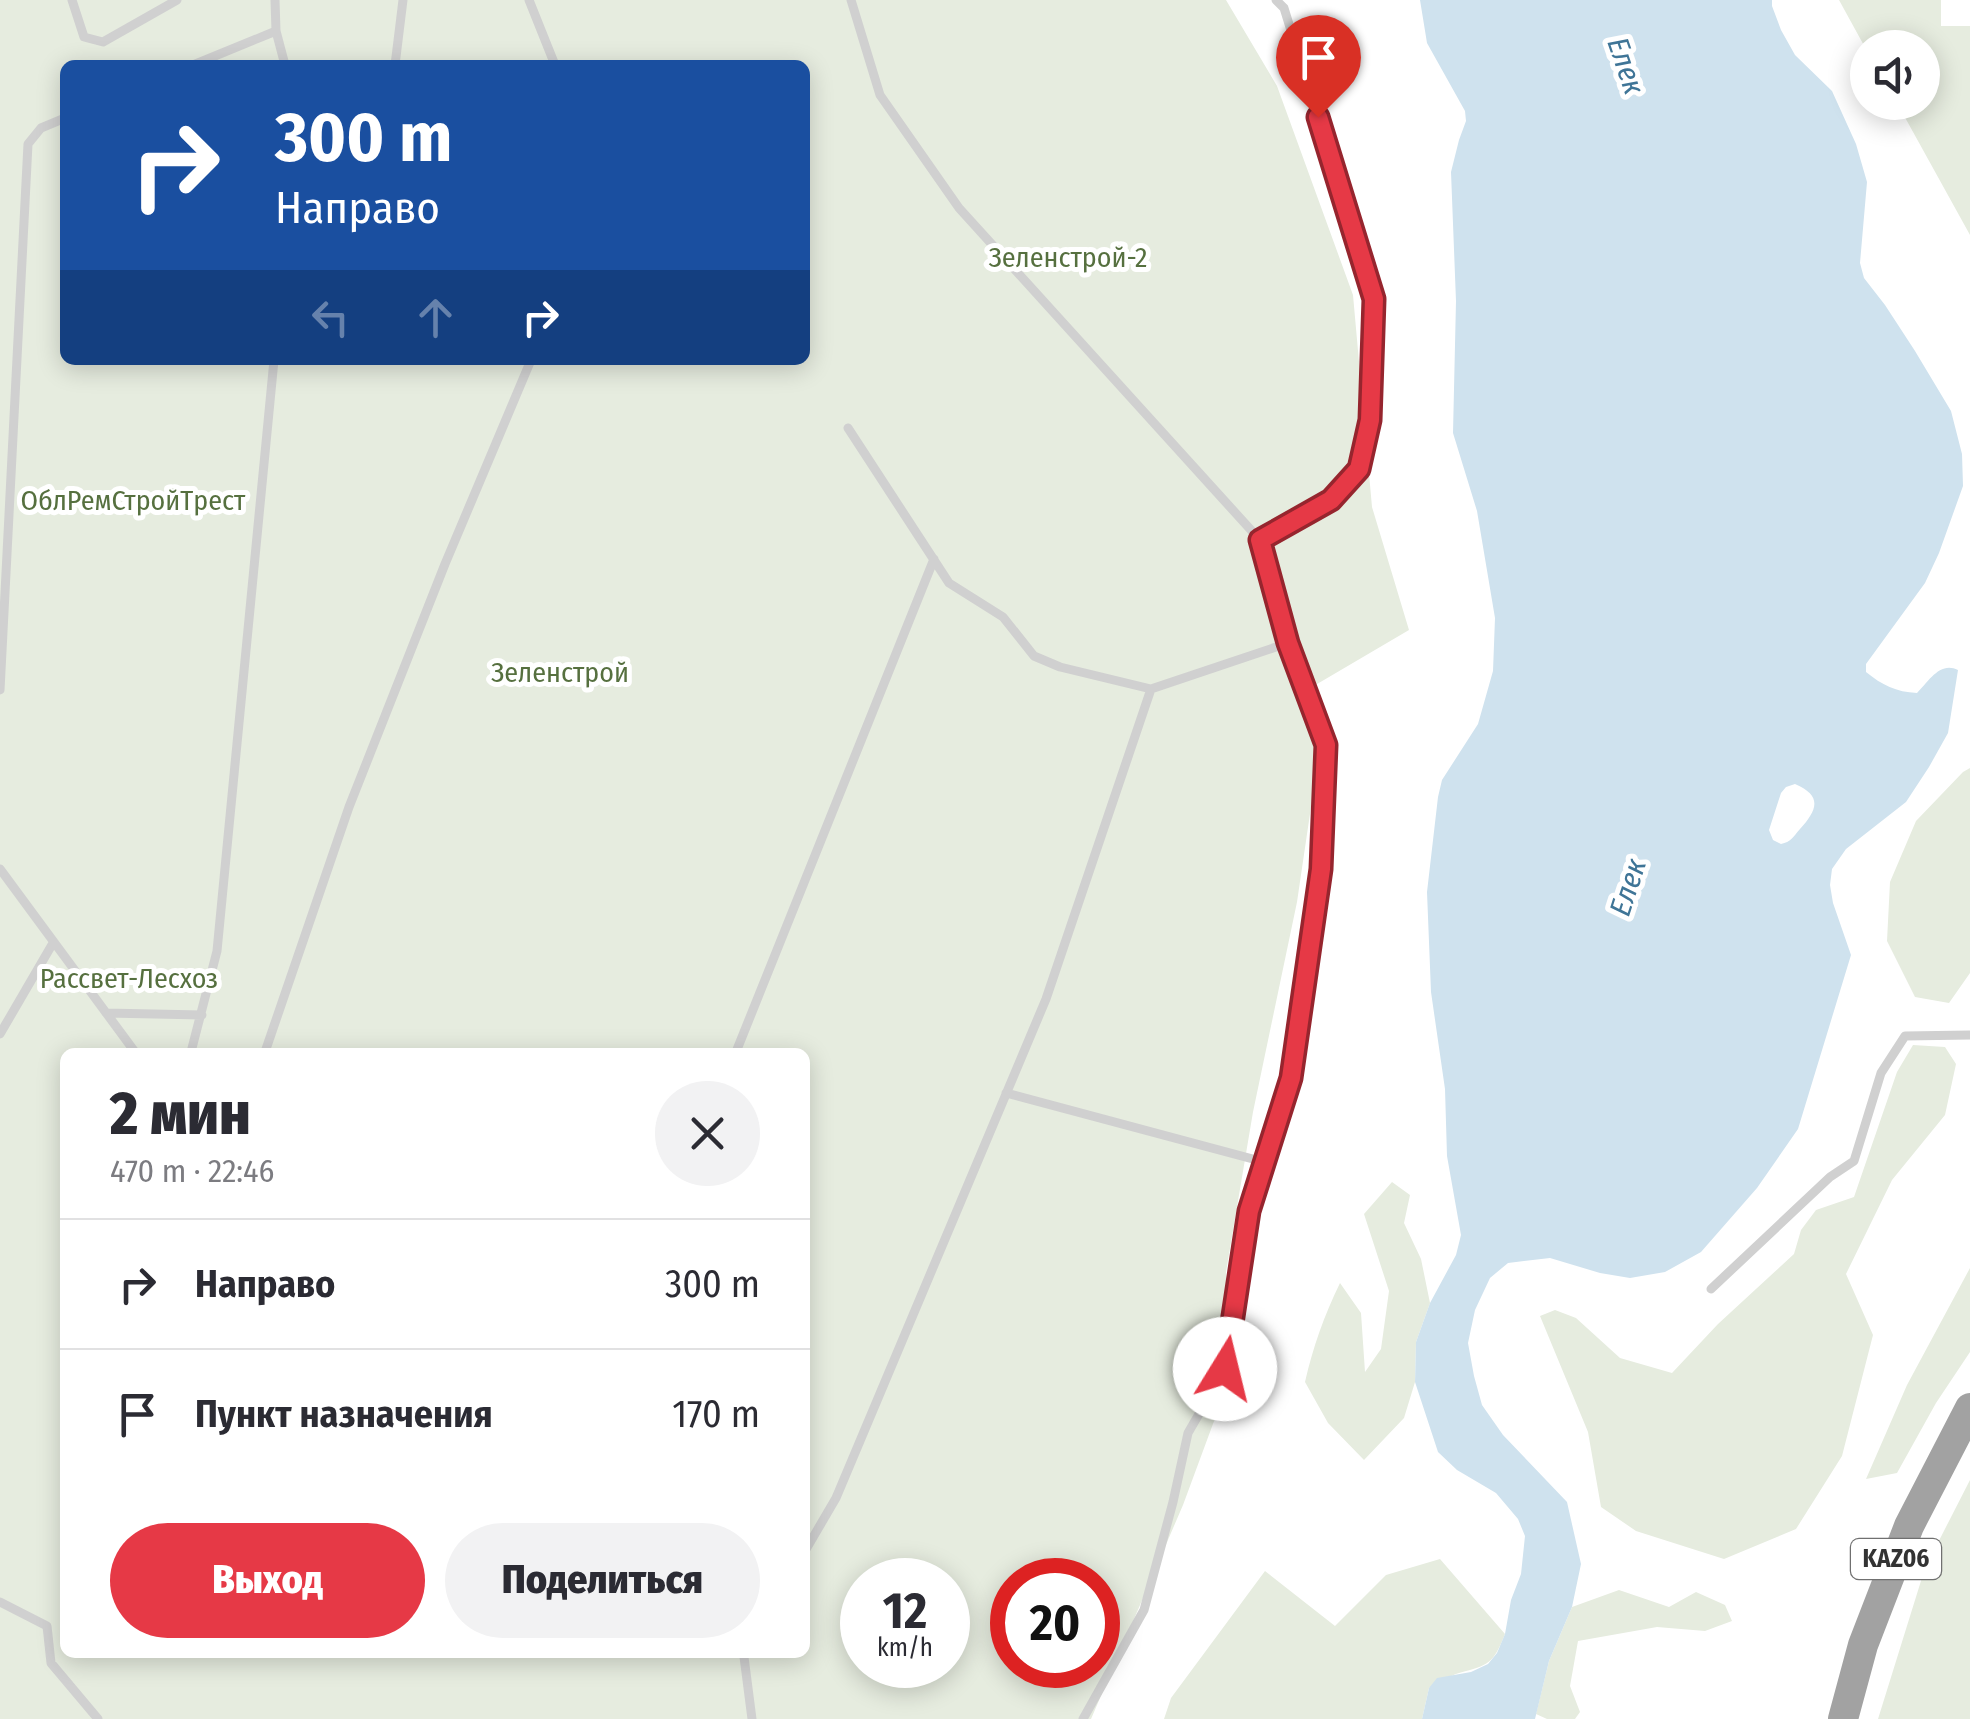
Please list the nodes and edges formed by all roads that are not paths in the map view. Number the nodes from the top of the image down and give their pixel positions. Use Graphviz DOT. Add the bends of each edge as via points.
graph roads {
  1 [pos="72,0"];
  2 [pos="178,0"];
  3 [pos="274,0"];
  4 [pos="403,0"];
  5 [pos="529,0"];
  6 [pos="851,0"];
  7 [pos="1276,0"];
  8 [pos="276,31"];
  9 [pos="205,60"];
  10 [pos="285,60"];
  11 [pos="396,60"];
  12 [pos="552,60"];
  13 [pos="60,120"];
  14 [pos="274,365"];
  15 [pos="529,365"];
  16 [pos="848,428"];
  17 [pos="1260,540"];
  18 [pos="934,559"];
  19 [pos="1288,643"];
  20 [pos="1151,689"];
  21 [pos="0,690"];
  22 [pos="0,869"];
  23 [pos="53,943"];
  24 [pos="106,1013"];
  25 [pos="202,1015"];
  26 [pos="0,1034"];
  27 [pos="1970,1035"];
  28 [pos="132,1048"];
  29 [pos="191,1048"];
  30 [pos="266,1048"];
  31 [pos="738,1048"];
  32 [pos="1006,1093"];
  33 [pos="1264,1162"];
  34 [pos="1711,1290"];
  35 [pos="1970,1408"];
  36 [pos="810,1542"];
  37 [pos="0,1602"];
  38 [pos="744,1658"];
  39 [pos="98,1719"];
  40 [pos="752,1719"];
  41 [pos="1083,1719"];
  42 [pos="1842,1719"];
  1 -- 2 [label="lane" via="84,37 103,42"];
  3 -- 8 [label="lane"];
  4 -- 11 [label="lane"];
  5 -- 12 [label="lane"];
  6 -- 17 [label="lane" via="880,95 959,208"];
  7 -- 17 [label="lane" via="1284,8 1374,299 1370,420 1359,469 1331,500"];
  8 -- 9 [label="lane"];
  8 -- 10 [label="lane"];
  13 -- 21 [label="lane" via="28,144"];
  14 -- 25 [label="lane" via="217,950"];
  15 -- 30 [label="lane" via="349,807"];
  16 -- 18 [label="lane"];
  17 -- 19 [label="lane"];
  18 -- 20 [label="lane" via="950,582 1003,616 1034,656"];
  18 -- 31 [label="lane"];
  19 -- 20 [label="lane"];
  19 -- 33 [label="lane" via="1326,745 1321,869 1291,1078"];
  20 -- 32 [label="lane" via="1046,999"];
  22 -- 23 [label="lane"];
  23 -- 24 [label="lane"];
  23 -- 26 [label="lane"];
  24 -- 25 [label="lane"];
  24 -- 28 [label="lane"];
  25 -- 29 [label="lane"];
  27 -- 34 [label="lane" via="1905,1036 1881,1072 1854,1160"];
  32 -- 33 [label="lane"];
  32 -- 36 [label="lane" via="836,1498"];
  33 -- 41 [label="lane" via="1249,1211 1225,1369 1188,1433 1144,1610"];
  35 -- 42 [label="highway, KАZ06" via="1909,1526"];
  37 -- 39 [label="lane" via="46,1626 51,1663"];
  38 -- 40 [label="lane"];
}
